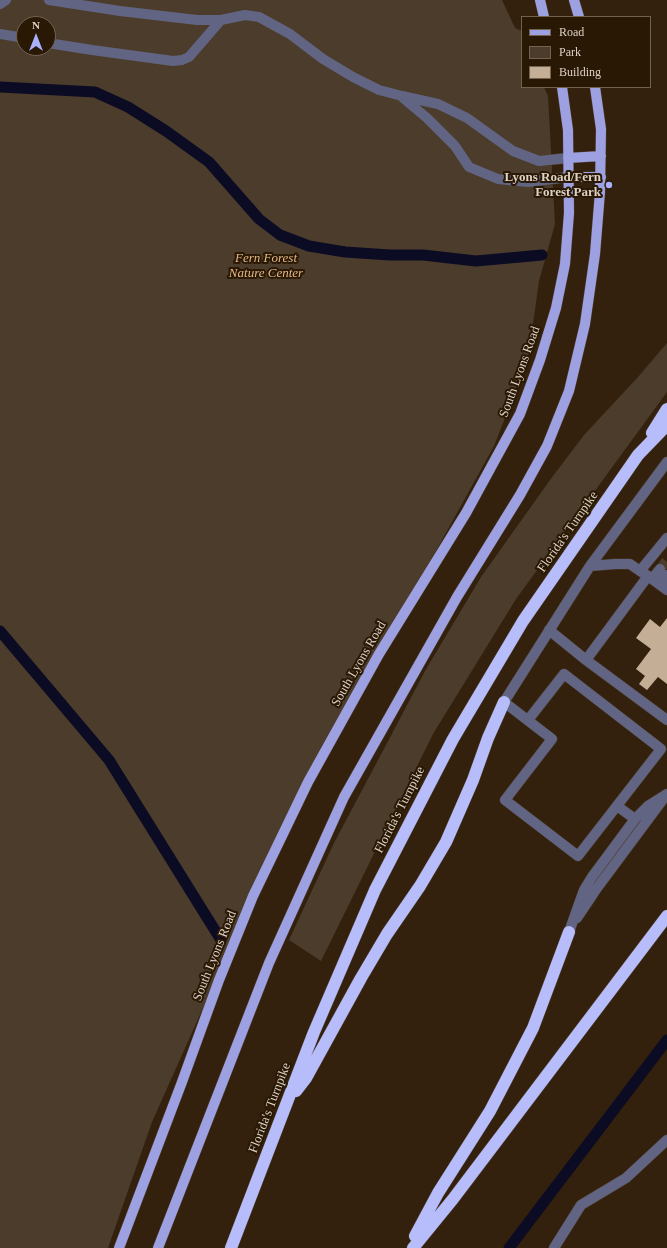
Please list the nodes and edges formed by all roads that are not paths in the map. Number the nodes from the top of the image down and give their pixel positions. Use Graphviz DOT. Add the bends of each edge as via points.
graph roads {
  1 [pos="6,0"];
  2 [pos="49,0"];
  3 [pos="540,0"];
  4 [pos="574,0"];
  5 [pos="580,0"];
  6 [pos="0,4"];
  7 [pos="544,16"];
  8 [pos="581,16"];
  9 [pos="581,16"];
  10 [pos="221,20"];
  11 [pos="0,34"];
  12 [pos="16,37"];
  13 [pos="56,44"];
  14 [pos="562,88"];
  15 [pos="595,88"];
  16 [pos="402,96"];
  17 [pos="601,156"];
  18 [pos="568,158"];
  19 [pos="568,177"];
  20 [pos="600,177"];
  21 [pos="667,409"];
  22 [pos="667,425"];
  23 [pos="638,455"];
  24 [pos="667,462"];
  25 [pos="667,538"];
  26 [pos="590,566"];
  27 [pos="664,572"];
  28 [pos="653,580"];
  29 [pos="549,630"];
  30 [pos="586,660"];
  31 [pos="504,702"];
  32 [pos="528,720"];
  33 [pos="667,720"];
  34 [pos="667,794"];
  35 [pos="617,806"];
  36 [pos="635,819"];
  37 [pos="667,916"];
  38 [pos="569,932"];
  39 [pos="288,1099"];
  40 [pos="667,1140"];
  41 [pos="119,1248"];
  42 [pos="158,1248"];
  43 [pos="231,1248"];
  44 [pos="409,1248"];
  45 [pos="413,1248"];
  46 [pos="554,1248"];
  1 -- 6 [label="street"];
  2 -- 10 [label="street" via="197,20"];
  3 -- 7 [label="main road"];
  4 -- 8 [label="main road"];
  5 -- 9 [label="main road"];
  10 -- 13 [label="street" via="189,57 182,60 173,61"];
  10 -- 16 [label="street" via="245,15 259,17 290,34 323,59 353,77 379,90"];
  11 -- 12 [label="street"];
  14 -- 18 [label="main road, South Lyons Road" via="568,130"];
  15 -- 17 [label="main road" via="601,129"];
  16 -- 18 [label="street" via="438,104 467,118 513,151 539,161"];
  16 -- 19 [label="street" via="455,146 469,167 498,179 528,182"];
  17 -- 18 [label="main road"];
  17 -- 20 [label="main road"];
  18 -- 19 [label="main road, South Lyons Road"];
  19 -- 20 [label="main road"];
  19 -- 41 [label="main road, South Lyons Road" via="568,213 562,279 540,360 520,414 466,513 379,654 308,782 253,896"];
  20 -- 42 [label="main road" via="595,254 585,324 569,391 547,446 457,597 344,797 269,963"];
  21 -- 23 [label="highway"];
  22 -- 23 [label="highway, Florida's Turnpike"];
  23 -- 39 [label="highway, Florida's Turnpike" via="523,621 453,739 375,890"];
  24 -- 26 [label="street"];
  25 -- 28 [label="street"];
  26 -- 28 [label="street" via="630,564"];
  26 -- 29 [label="street"];
  27 -- 28 [label="street"];
  28 -- 30 [label="street"];
  29 -- 30 [label="street"];
  29 -- 31 [label="street"];
  30 -- 33 [label="street"];
  31 -- 32 [label="street"];
  31 -- 39 [label="highway" via="446,842 376,952 306,1078"];
  32 -- 35 [label="street" via="564,674 661,749"];
  32 -- 35 [label="street" via="552,739 505,800 578,856"];
  34 -- 36 [label="street" via="648,806"];
  34 -- 38 [label="street" via="597,888"];
  35 -- 36 [label="street"];
  36 -- 38 [label="street" via="584,890"];
  37 -- 45 [label="highway"];
  38 -- 44 [label="highway" via="533,1028 490,1111 438,1193"];
  39 -- 43 [label="highway, Florida's Turnpike"];
  40 -- 46 [label="street" via="626,1178 581,1205"];
}
